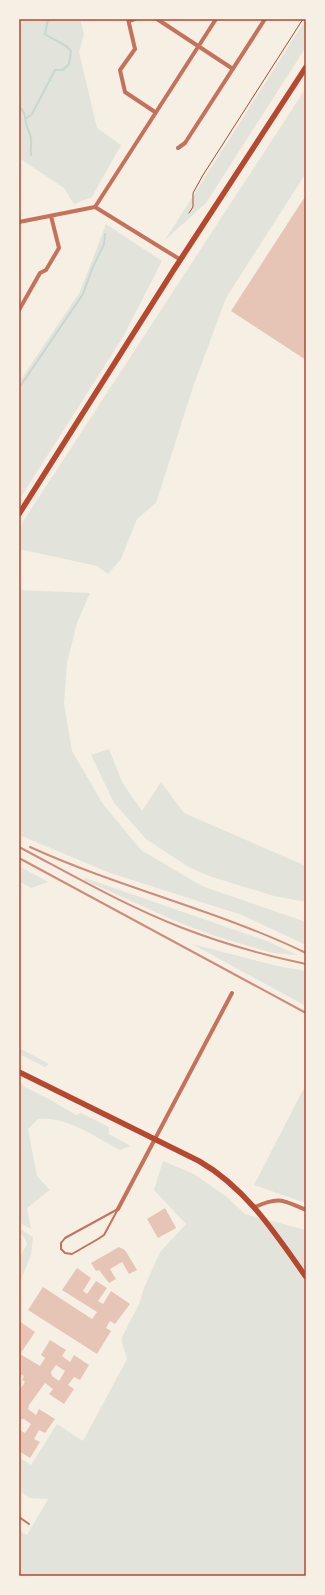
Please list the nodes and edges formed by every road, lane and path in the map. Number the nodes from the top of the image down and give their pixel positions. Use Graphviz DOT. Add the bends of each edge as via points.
graph roads {
  1 [pos="135,19"];
  2 [pos="156,19"];
  3 [pos="216,19"];
  4 [pos="265,19"];
  5 [pos="303,19"];
  6 [pos="128,20"];
  7 [pos="198,46"];
  8 [pos="306,67"];
  9 [pos="233,69"];
  10 [pos="155,112"];
  11 [pos="178,148"];
  12 [pos="95,207"];
  13 [pos="189,213"];
  14 [pos="51,216"];
  15 [pos="19,222"];
  16 [pos="180,260"];
  17 [pos="19,310"];
  18 [pos="19,514"];
  19 [pos="232,993"];
  20 [pos="19,1072"];
  21 [pos="155,1140"];
  22 [pos="254,1207"];
  23 [pos="118,1210"];
  24 [pos="306,1210"];
  25 [pos="306,1277"];
  26 [pos="19,1517"];
  27 [pos="29,1524"];
  1 -- 6 [label="street"];
  2 -- 7 [label="street"];
  3 -- 7 [label="street"];
  4 -- 9 [label="street"];
  5 -- 13 [label="path" via="203,175 193,193 193,207"];
  6 -- 10 [label="street" via="135,48 120,70 125,92"];
  7 -- 9 [label="street"];
  7 -- 10 [label="street"];
  8 -- 16 [label="main road"];
  9 -- 11 [label="street" via="185,144"];
  10 -- 12 [label="street"];
  12 -- 14 [label="street"];
  12 -- 16 [label="street"];
  14 -- 15 [label="street"];
  14 -- 17 [label="street" via="59,248 46,270 40,272"];
  16 -- 18 [label="main road"];
  19 -- 21 [label="street"];
  20 -- 21 [label="main road"];
  21 -- 22 [label="main road" via="214,1170"];
  21 -- 23 [label="street"];
  22 -- 24 [label="street" via="277,1199"];
  22 -- 25 [label="main road"];
  23 -- 23 [label="lane" via="65,1238 61,1243 61,1249 72,1254 104,1235"];
  26 -- 27 [label="lane"];
}
